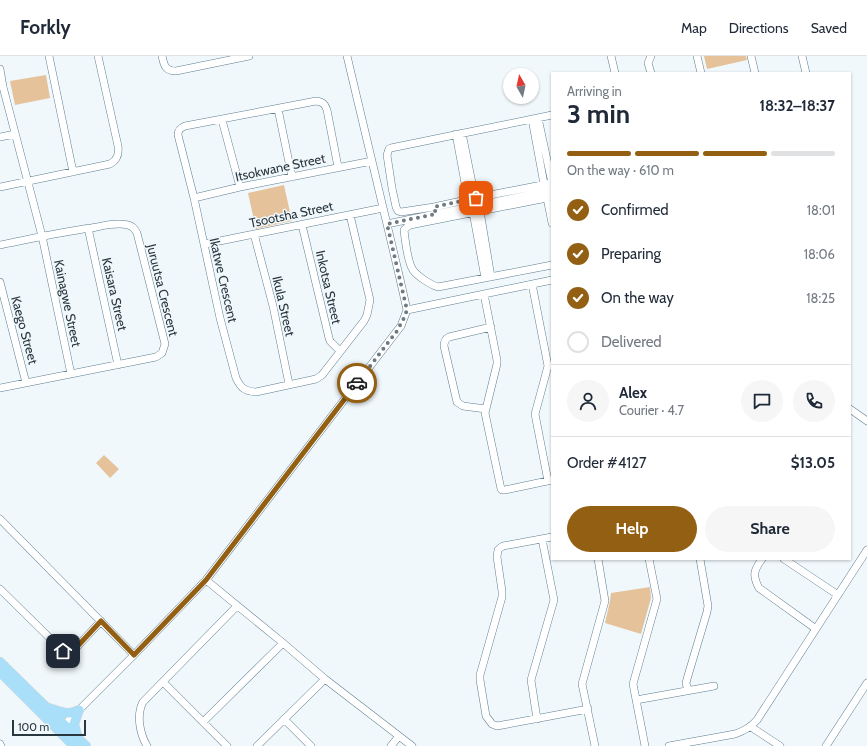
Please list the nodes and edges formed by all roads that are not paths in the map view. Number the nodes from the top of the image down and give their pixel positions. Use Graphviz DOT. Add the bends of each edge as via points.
graph roads {
  1 [pos="49,56"];
  2 [pos="98,56"];
  3 [pos="162,56"];
  4 [pos="250,56"];
  5 [pos="347,56"];
  6 [pos="611,56"];
  7 [pos="651,56"];
  8 [pos="697,56"];
  9 [pos="751,56"];
  10 [pos="802,56"];
  11 [pos="212,60"];
  12 [pos="0,69"];
  13 [pos="615,72"];
  14 [pos="651,72"];
  15 [pos="701,72"];
  16 [pos="755,72"];
  17 [pos="806,72"];
  18 [pos="2,87"];
  19 [pos="278,109"];
  20 [pos="551,115"];
  21 [pos="535,118"];
  22 [pos="222,120"];
  23 [pos="15,134"];
  24 [pos="459,134"];
  25 [pos="0,137"];
  26 [pos="372,161"];
  27 [pos="338,167"];
  28 [pos="73,172"];
  29 [pos="292,177"];
  30 [pos="27,181"];
  31 [pos="549,183"];
  32 [pos="0,187"];
  33 [pos="240,187"];
  34 [pos="551,190"];
  35 [pos="194,198"];
  36 [pos="512,198"];
  37 [pos="550,198"];
  38 [pos="472,199"];
  39 [pos="383,208"];
  40 [pos="551,210"];
  41 [pos="476,211"];
  42 [pos="435,214"];
  43 [pos="350,215"];
  44 [pos="387,224"];
  45 [pos="302,225"];
  46 [pos="88,228"];
  47 [pos="254,234"];
  48 [pos="42,236"];
  49 [pos="204,244"];
  50 [pos="0,245"];
  51 [pos="551,265"];
  52 [pos="488,278"];
  53 [pos="551,280"];
  54 [pos="0,282"];
  55 [pos="532,284"];
  56 [pos="484,294"];
  57 [pos="407,310"];
  58 [pos="491,327"];
  59 [pos="340,351"];
  60 [pos="118,365"];
  61 [pos="71,374"];
  62 [pos="26,383"];
  63 [pos="289,384"];
  64 [pos="0,388"];
  65 [pos="486,409"];
  66 [pos="851,410"];
  67 [pos="867,421"];
  68 [pos="550,481"];
  69 [pos="0,519"];
  70 [pos="551,537"];
  71 [pos="542,539"];
  72 [pos="867,550"];
  73 [pos="598,560"];
  74 [pos="649,560"];
  75 [pos="700,560"];
  76 [pos="761,560"];
  77 [pos="786,560"];
  78 [pos="206,580"];
  79 [pos="0,589"];
  80 [pos="838,595"];
  81 [pos="238,606"];
  82 [pos="101,621"];
  83 [pos="816,629"];
  84 [pos="283,643"];
  85 [pos="134,655"];
  86 [pos="0,662"];
  87 [pos="0,672"];
  88 [pos="325,679"];
  89 [pos="163,682"];
  90 [pos="867,683"];
  91 [pos="714,686"];
  92 [pos="688,691"];
  93 [pos="636,700"];
  94 [pos="46,706"];
  95 [pos="588,709"];
  96 [pos="79,710"];
  97 [pos="537,718"];
  98 [pos="284,719"];
  99 [pos="202,722"];
  100 [pos="751,726"];
  101 [pos="62,727"];
  102 [pos="399,736"];
  103 [pos="76,742"];
  104 [pos="708,742"];
  105 [pos="778,745"];
  106 [pos="86,746"];
  107 [pos="147,746"];
  108 [pos="227,746"];
  109 [pos="257,746"];
  110 [pos="311,746"];
  111 [pos="391,746"];
  112 [pos="412,746"];
  113 [pos="595,746"];
  114 [pos="645,746"];
  115 [pos="669,746"];
  116 [pos="826,746"];
  1 -- 28 [label="street"];
  2 -- 28 [label="street" via="119,154 110,164"];
  3 -- 11 [label="street" via="166,68 172,71"];
  4 -- 11 [label="street"];
  5 -- 26 [label="street"];
  6 -- 13 [label="street"];
  7 -- 14 [label="street" via="648,63"];
  8 -- 15 [label="street"];
  9 -- 16 [label="street"];
  10 -- 17 [label="street"];
  12 -- 18 [label="street, Kainagwe Street"];
  18 -- 23 [label="street, Kainagwe Street"];
  19 -- 22 [label="street, Ikatwe Crescent"];
  19 -- 27 [label="street, Ikatwe Crescent" via="321,101 327,110"];
  19 -- 29 [label="street"];
  20 -- 21 [label="street"];
  21 -- 24 [label="street"];
  21 -- 31 [label="street"];
  22 -- 33 [label="street"];
  22 -- 35 [label="street, Ikatwe Crescent" via="185,126 178,132"];
  23 -- 25 [label="street"];
  23 -- 30 [label="street, Kainagwe Street"];
  24 -- 38 [label="street"];
  24 -- 42 [label="street" via="391,148 388,152 392,188 398,211"];
  26 -- 27 [label="street, Itsokwane Street"];
  26 -- 39 [label="street"];
  27 -- 29 [label="street, Itsokwane Street"];
  28 -- 30 [label="street"];
  29 -- 33 [label="street, Itsokwane Street"];
  30 -- 32 [label="street"];
  30 -- 48 [label="street, Kainagwe Street"];
  31 -- 36 [label="street"];
  33 -- 35 [label="street, Itsokwane Street"];
  34 -- 36 [label="street"];
  35 -- 49 [label="street, Ikatwe Crescent"];
  36 -- 37 [label="street"];
  36 -- 38 [label="street"];
  36 -- 41 [label="street"];
  36 -- 42 [label="street"];
  37 -- 40 [label="street"];
  38 -- 42 [label="street"];
  39 -- 43 [label="street, Tsootsha Street"];
  39 -- 44 [label="street"];
  41 -- 42 [label="street"];
  41 -- 52 [label="street"];
  42 -- 44 [label="street"];
  42 -- 52 [label="street" via="405,228 412,270 438,287"];
  43 -- 45 [label="street, Tsootsha Street"];
  43 -- 59 [label="street, Ikatwe Crescent" via="370,300 367,315"];
  44 -- 57 [label="street"];
  45 -- 47 [label="street, Tsootsha Street"];
  45 -- 59 [label="street, Inkotsa Street" via="328,338"];
  46 -- 48 [label="street, Juruutsa Crescent"];
  46 -- 60 [label="street, Kaisara Street"];
  46 -- 60 [label="street, Juruutsa Crescent" via="110,225 134,228 165,344 162,352 156,357"];
  47 -- 49 [label="street, Tsootsha Street"];
  47 -- 63 [label="street, Ikula Street" via="273,306"];
  48 -- 50 [label="street, Juruutsa Crescent"];
  48 -- 61 [label="street, Kainagwe Street"];
  49 -- 63 [label="street, Ikatwe Crescent" via="220,318 239,385 243,389 256,392"];
  51 -- 52 [label="street"];
  53 -- 55 [label="street"];
  54 -- 62 [label="street, Kaego Street"];
  55 -- 56 [label="street"];
  55 -- 68 [label="street" via="548,366 535,414"];
  56 -- 57 [label="street"];
  56 -- 58 [label="street"];
  57 -- 78 [label="street" via="397,331"];
  58 -- 65 [label="street" via="497,364"];
  58 -- 65 [label="street" via="449,337 444,343 457,402 463,406"];
  59 -- 63 [label="street, Ikatwe Crescent" via="316,379"];
  60 -- 61 [label="street, Juruutsa Crescent"];
  61 -- 62 [label="street, Juruutsa Crescent"];
  62 -- 64 [label="street, Juruutsa Crescent"];
  65 -- 68 [label="street" via="485,418 502,490"];
  66 -- 67 [label="street"];
  69 -- 82 [label="street"];
  70 -- 71 [label="street"];
  71 -- 97 [label="street" via="554,600 531,680"];
  71 -- 97 [label="street" via="503,546 498,550 502,594 480,675 486,716 492,724 497,726"];
  72 -- 80 [label="street"];
  73 -- 95 [label="street" via="605,601 582,684"];
  74 -- 93 [label="street" via="657,599 633,681"];
  75 -- 92 [label="street" via="708,606 686,681"];
  76 -- 83 [label="street" via="754,572 759,588"];
  77 -- 80 [label="street"];
  78 -- 81 [label="street"];
  78 -- 85 [label="street"];
  79 -- 82 [label="street" via="63,651 74,650"];
  80 -- 83 [label="street"];
  81 -- 84 [label="street"];
  81 -- 89 [label="street"];
  82 -- 85 [label="street"];
  83 -- 100 [label="street"];
  84 -- 88 [label="street"];
  84 -- 99 [label="street"];
  85 -- 96 [label="street"];
  86 -- 94 [label="main road"];
  87 -- 101 [label="main road"];
  88 -- 98 [label="street"];
  88 -- 102 [label="street"];
  89 -- 99 [label="street"];
  89 -- 107 [label="street" via="143,702 139,712 142,736"];
  90 -- 116 [label="street"];
  91 -- 92 [label="street"];
  92 -- 93 [label="street"];
  93 -- 114 [label="street"];
  94 -- 96 [label="main road" via="66,713"];
  94 -- 101 [label="main road"];
  95 -- 97 [label="street"];
  95 -- 113 [label="street"];
  96 -- 101 [label="street"];
  96 -- 103 [label="main road" via="74,724"];
  98 -- 109 [label="street"];
  98 -- 110 [label="street"];
  99 -- 108 [label="street"];
  100 -- 104 [label="street"];
  100 -- 105 [label="street"];
  101 -- 103 [label="main road"];
  102 -- 111 [label="street"];
  102 -- 112 [label="street"];
  103 -- 106 [label="main road"];
  104 -- 115 [label="street"];
}
